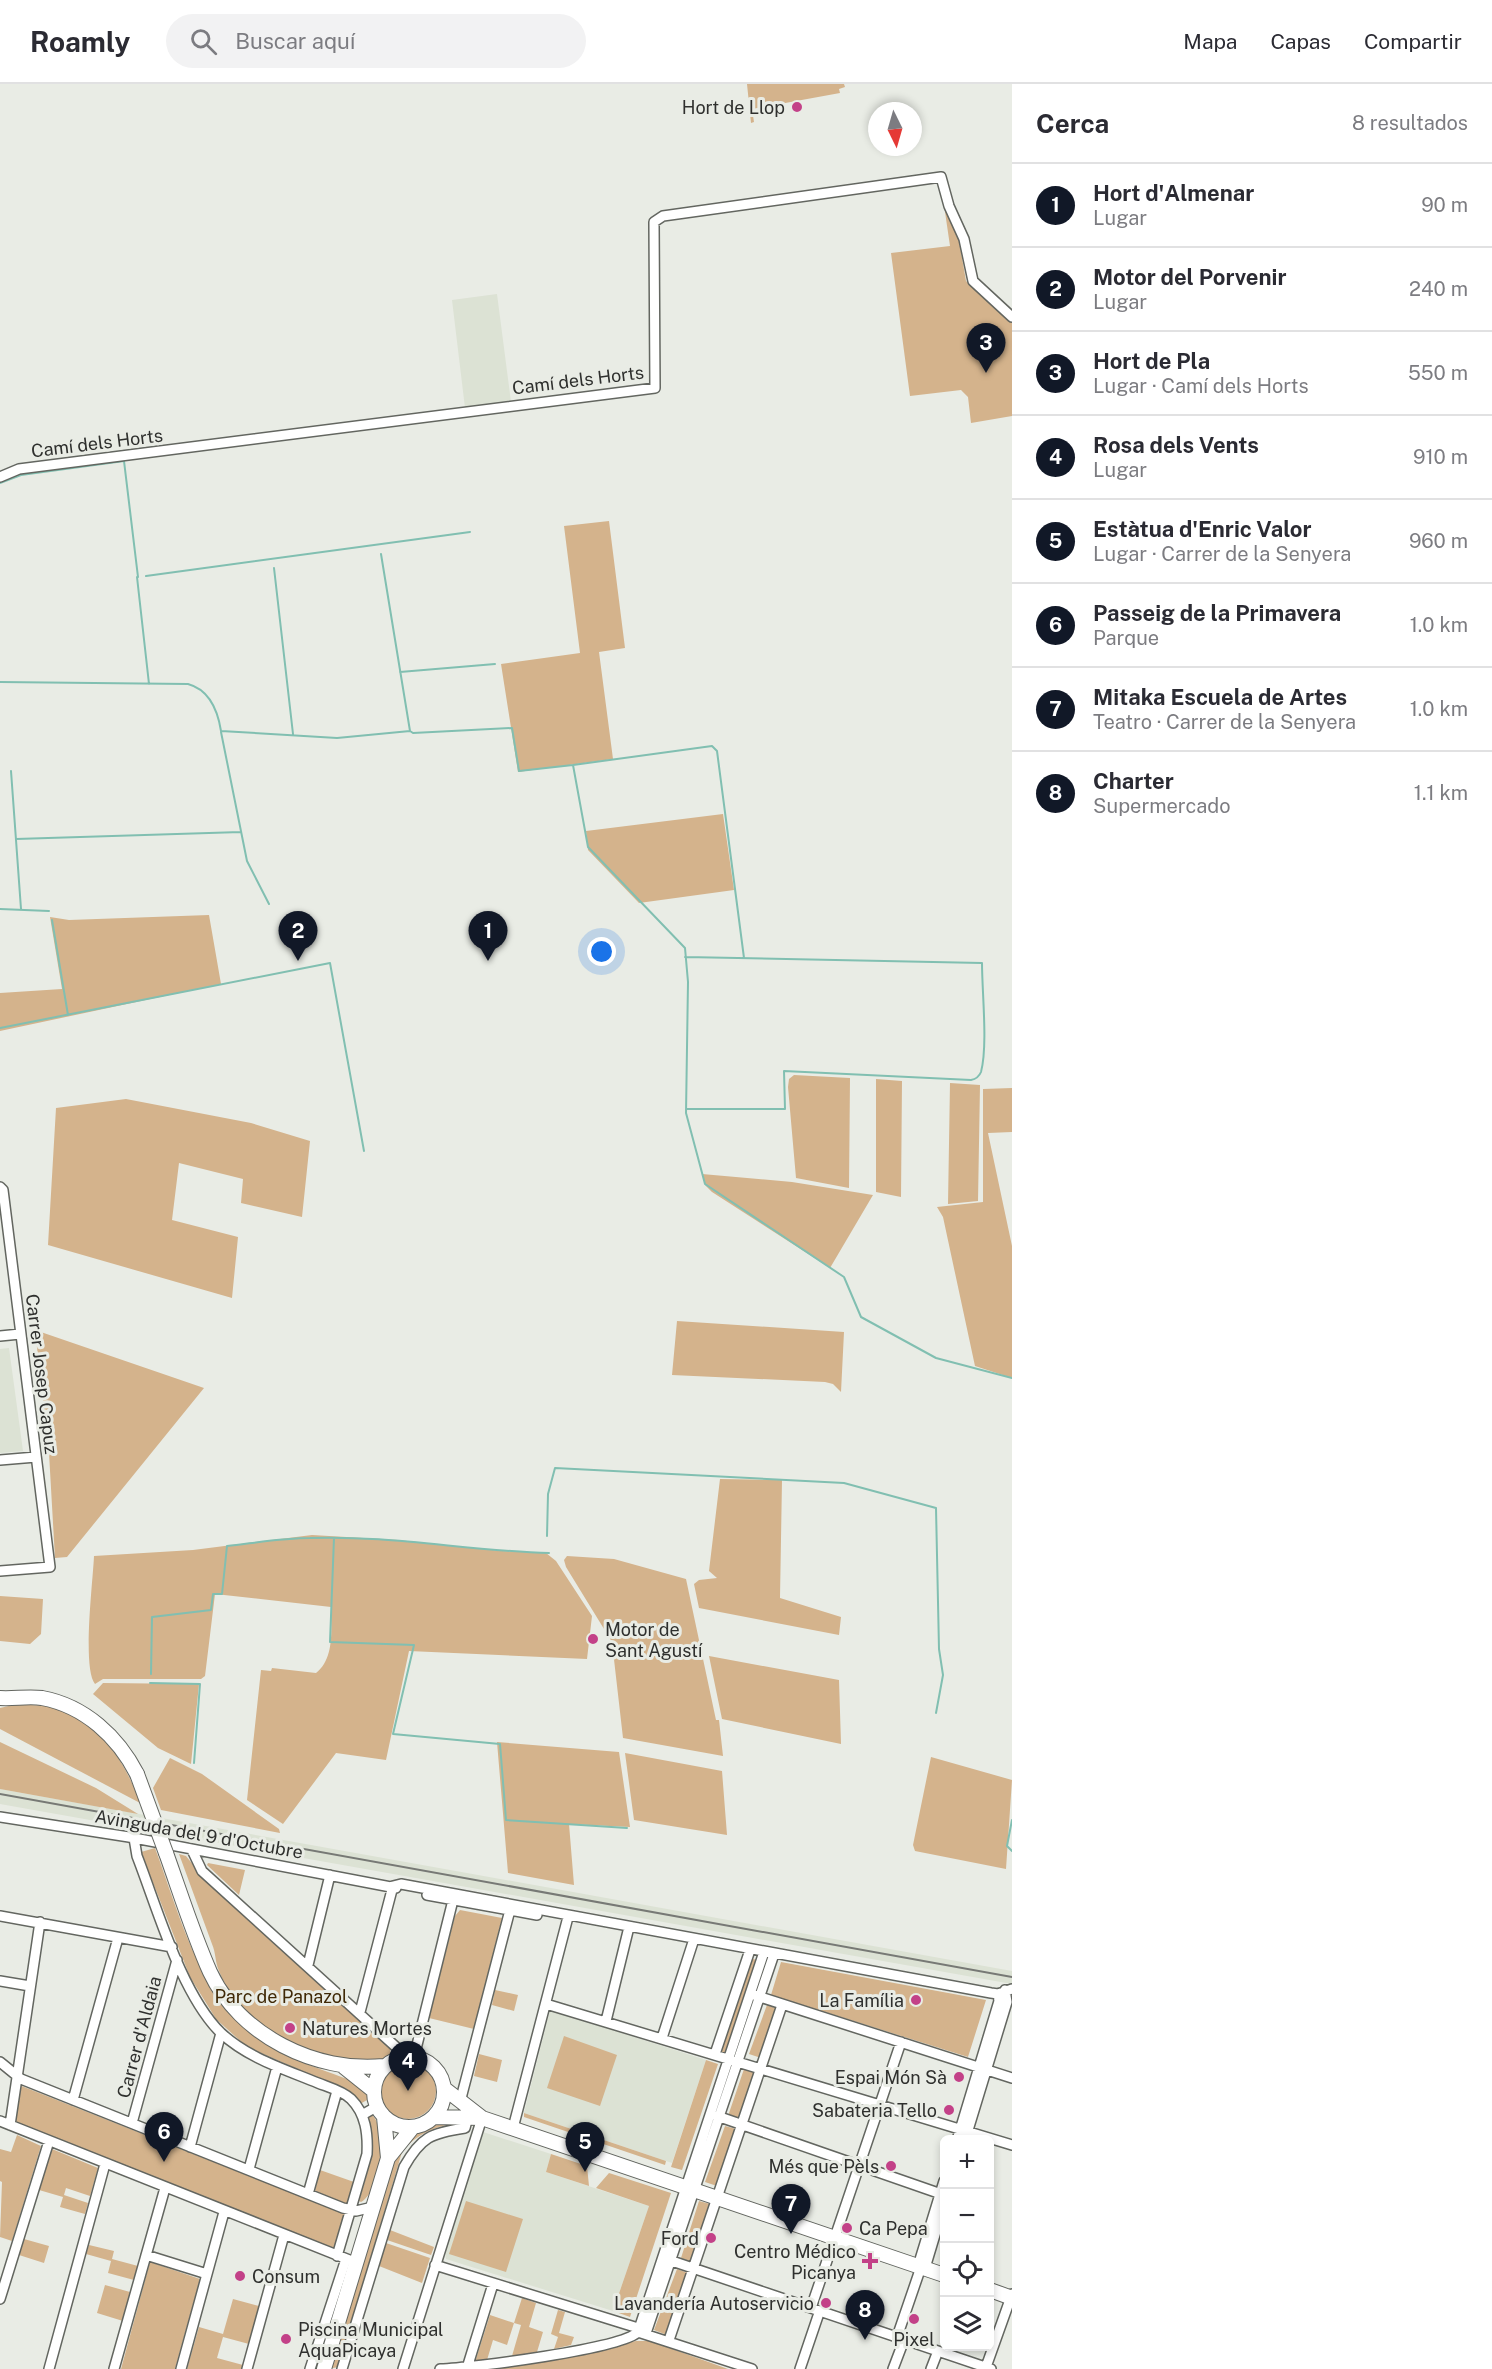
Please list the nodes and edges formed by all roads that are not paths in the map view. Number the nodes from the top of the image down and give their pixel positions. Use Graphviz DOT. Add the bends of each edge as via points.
graph roads {
  1 [pos="1012,317"];
  2 [pos="0,477"];
  3 [pos="0,1187"];
  4 [pos="12,1260"];
  5 [pos="0,1261"];
  6 [pos="20,1334"];
  7 [pos="0,1336"];
  8 [pos="36,1457"];
  9 [pos="0,1460"];
  10 [pos="0,1571"];
  11 [pos="2,1699"];
  12 [pos="0,1817"];
  13 [pos="134,1838"];
  14 [pos="192,1850"];
  15 [pos="209,1854"];
  16 [pos="200,1867"];
  17 [pos="330,1875"];
  18 [pos="393,1886"];
  19 [pos="453,1900"];
  20 [pos="510,1910"];
  21 [pos="0,1916"];
  22 [pos="568,1917"];
  23 [pos="40,1922"];
  24 [pos="629,1928"];
  25 [pos="118,1938"];
  26 [pos="694,1939"];
  27 [pos="172,1947"];
  28 [pos="750,1950"];
  29 [pos="769,1953"];
  30 [pos="177,1960"];
  31 [pos="308,1965"];
  32 [pos="0,1981"];
  33 [pos="30,1986"];
  34 [pos="1005,1991"];
  35 [pos="755,1996"];
  36 [pos="546,2004"];
  37 [pos="782,2005"];
  38 [pos="360,2012"];
  39 [pos="606,2021"];
  40 [pos="221,2033"];
  41 [pos="662,2038"];
  42 [pos="902,2042"];
  43 [pos="715,2054"];
  44 [pos="410,2057"];
  45 [pos="729,2058"];
  46 [pos="740,2061"];
  47 [pos="0,2062"];
  48 [pos="384,2066"];
  49 [pos="277,2067"];
  50 [pos="344,2067"];
  51 [pos="761,2067"];
  52 [pos="983,2068"];
  53 [pos="16,2075"];
  54 [pos="1012,2078"];
  55 [pos="444,2089"];
  56 [pos="337,2091"];
  57 [pos="374,2091"];
  58 [pos="73,2100"];
  59 [pos="460,2103"];
  60 [pos="881,2104"];
  61 [pos="380,2112"];
  62 [pos="710,2113"];
  63 [pos="362,2115"];
  64 [pos="434,2117"];
  65 [pos="721,2117"];
  66 [pos="0,2121"];
  67 [pos="476,2121"];
  68 [pos="132,2123"];
  69 [pos="10,2125"];
  70 [pos="742,2125"];
  71 [pos="413,2127"];
  72 [pos="513,2128"];
  73 [pos="965,2132"];
  74 [pos="49,2141"];
  75 [pos="1012,2145"];
  76 [pos="190,2147"];
  77 [pos="388,2158"];
  78 [pos="105,2164"];
  79 [pos="860,2166"];
  80 [pos="249,2169"];
  81 [pos="165,2188"];
  82 [pos="691,2189"];
  83 [pos="940,2193"];
  84 [pos="308,2194"];
  85 [pos="716,2198"];
  86 [pos="940,2204"];
  87 [pos="373,2207"];
  88 [pos="351,2211"];
  89 [pos="224,2212"];
  90 [pos="940,2218"];
  91 [pos="284,2235"];
  92 [pos="835,2238"];
  93 [pos="146,2255"];
  94 [pos="661,2258"];
  95 [pos="346,2259"];
  96 [pos="672,2261"];
  97 [pos="435,2265"];
  98 [pos="921,2267"];
  99 [pos="692,2268"];
  100 [pos="940,2273"];
  101 [pos="207,2274"];
  102 [pos="493,2284"];
  103 [pos="994,2291"];
  104 [pos="1012,2296"];
  105 [pos="0,2299"];
  106 [pos="811,2308"];
  107 [pos="818,2316"];
  108 [pos="612,2321"];
  109 [pos="640,2331"];
  110 [pos="900,2338"];
  111 [pos="669,2340"];
  112 [pos="604,2344"];
  113 [pos="936,2356"];
  114 [pos="467,2368"];
  115 [pos="988,2368"];
  116 [pos="49,2369"];
  117 [pos="114,2369"];
  118 [pos="181,2369"];
  119 [pos="247,2369"];
  120 [pos="310,2369"];
  121 [pos="324,2369"];
  122 [pos="342,2369"];
  123 [pos="403,2369"];
  124 [pos="440,2369"];
  125 [pos="752,2369"];
  126 [pos="800,2369"];
  127 [pos="893,2369"];
  128 [pos="931,2369"];
  1 -- 2 [label="street, Camí dels Horts" via="973,281 964,239 941,177 663,216 654,222 655,388 19,469"];
  3 -- 4 [label="street, Carrer Josep Capuz"];
  4 -- 5 [label="street"];
  4 -- 6 [label="street, Carrer Josep Capuz"];
  6 -- 7 [label="street"];
  6 -- 8 [label="street, Carrer Josep Capuz"];
  8 -- 9 [label="street"];
  8 -- 10 [label="street, Carrer Josep Capuz" via="50,1567"];
  11 -- 50 [label="street, bridge" via="42,1698 66,1706 103,1728 123,1750 137,1774 211,1974 255,2027 292,2050"];
  12 -- 13 [label="street, Avinguda del 9 d'Octubre"];
  13 -- 14 [label="street, Avinguda del 9 d'Octubre"];
  13 -- 27 [label="street" via="137,1856"];
  14 -- 15 [label="street, Avinguda del 9 d'Octubre"];
  14 -- 16 [label="street"];
  15 -- 16 [label="street"];
  15 -- 17 [label="street, Avinguda del 9 d'Octubre"];
  16 -- 31 [label="street"];
  17 -- 18 [label="street, Avinguda del 9 d'Octubre"];
  17 -- 31 [label="street"];
  18 -- 19 [label="street, Avinguda del 9 d'Octubre"];
  18 -- 22 [label="street, Avinguda del 9 d'Octubre" via="401,1884"];
  18 -- 38 [label="street"];
  19 -- 20 [label="street, Avinguda del 9 d'Octubre"];
  19 -- 44 [label="street"];
  20 -- 22 [label="street, Avinguda del 9 d'Octubre"];
  20 -- 59 [label="street"];
  21 -- 23 [label="street"];
  22 -- 24 [label="street, Avinguda del 9 d'Octubre"];
  22 -- 36 [label="street"];
  23 -- 25 [label="street"];
  23 -- 33 [label="street"];
  24 -- 26 [label="street, Avinguda del 9 d'Octubre"];
  24 -- 39 [label="street"];
  25 -- 27 [label="street"];
  25 -- 58 [label="street"];
  26 -- 28 [label="street, Avinguda del 9 d'Octubre"];
  26 -- 41 [label="street"];
  27 -- 30 [label="street"];
  28 -- 29 [label="street, Avinguda del 9 d'Octubre"];
  28 -- 43 [label="street"];
  29 -- 34 [label="street, Avinguda del 9 d'Octubre"];
  29 -- 35 [label="street"];
  30 -- 40 [label="street" via="192,1991"];
  30 -- 68 [label="street, Carrer d'Aldaia"];
  31 -- 38 [label="street"];
  32 -- 33 [label="street"];
  33 -- 53 [label="street"];
  34 -- 52 [label="street" via="999,2001"];
  35 -- 37 [label="street"];
  35 -- 45 [label="street"];
  35 -- 46 [label="street"];
  36 -- 39 [label="street"];
  36 -- 72 [label="street"];
  37 -- 42 [label="street"];
  37 -- 51 [label="street"];
  38 -- 44 [label="street"];
  39 -- 41 [label="street"];
  40 -- 49 [label="street" via="258,2059"];
  40 -- 76 [label="street"];
  41 -- 43 [label="street"];
  42 -- 52 [label="street"];
  42 -- 60 [label="street"];
  43 -- 45 [label="street"];
  44 -- 48 [label="street"];
  44 -- 55 [label="street" via="436,2068"];
  45 -- 46 [label="street"];
  45 -- 62 [label="street"];
  46 -- 51 [label="street"];
  46 -- 65 [label="street"];
  47 -- 53 [label="street"];
  48 -- 50 [label="street"];
  48 -- 57 [label="street"];
  49 -- 56 [label="street"];
  49 -- 80 [label="street"];
  50 -- 57 [label="street"];
  51 -- 60 [label="street"];
  51 -- 70 [label="street"];
  52 -- 54 [label="street"];
  52 -- 73 [label="street"];
  53 -- 58 [label="street"];
  53 -- 69 [label="street"];
  55 -- 59 [label="street"];
  55 -- 64 [label="street"];
  56 -- 63 [label="street" via="352,2100"];
  56 -- 84 [label="street"];
  57 -- 61 [label="street"];
  58 -- 68 [label="street"];
  59 -- 67 [label="street"];
  60 -- 73 [label="street"];
  60 -- 79 [label="street"];
  61 -- 63 [label="street"];
  61 -- 71 [label="street" via="392,2123"];
  61 -- 77 [label="street"];
  62 -- 65 [label="street"];
  62 -- 82 [label="street"];
  63 -- 88 [label="street" via="367,2154"];
  64 -- 67 [label="street"];
  64 -- 71 [label="street"];
  65 -- 70 [label="street"];
  65 -- 82 [label="street"];
  66 -- 69 [label="street"];
  67 -- 72 [label="street"];
  67 -- 97 [label="street"];
  67 -- 122 [label="street" via="465,2128 440,2132 418,2144 404,2167"];
  68 -- 76 [label="street"];
  69 -- 74 [label="street"];
  70 -- 79 [label="street"];
  70 -- 85 [label="street"];
  71 -- 77 [label="street"];
  72 -- 82 [label="street"];
  73 -- 75 [label="street"];
  74 -- 78 [label="street"];
  74 -- 105 [label="street"];
  76 -- 80 [label="street"];
  77 -- 87 [label="street"];
  78 -- 81 [label="street"];
  78 -- 116 [label="street"];
  79 -- 83 [label="street"];
  79 -- 92 [label="street"];
  80 -- 84 [label="street"];
  81 -- 89 [label="street"];
  81 -- 93 [label="street"];
  82 -- 85 [label="street"];
  82 -- 94 [label="street"];
  82 -- 96 [label="street"];
  84 -- 88 [label="street"];
  85 -- 92 [label="street"];
  85 -- 99 [label="street"];
  86 -- 98 [label="street"];
  87 -- 88 [label="street"];
  87 -- 95 [label="street"];
  88 -- 95 [label="street"];
  89 -- 91 [label="street"];
  89 -- 101 [label="street"];
  90 -- 98 [label="street"];
  91 -- 95 [label="street"];
  91 -- 119 [label="street"];
  92 -- 98 [label="street"];
  92 -- 106 [label="street"];
  93 -- 101 [label="street"];
  93 -- 117 [label="street"];
  94 -- 96 [label="street"];
  94 -- 109 [label="street"];
  95 -- 120 [label="street"];
  95 -- 121 [label="street"];
  96 -- 99 [label="street"];
  96 -- 109 [label="street"];
  97 -- 102 [label="street"];
  97 -- 123 [label="street"];
  98 -- 100 [label="street"];
  98 -- 110 [label="street"];
  99 -- 106 [label="street"];
  99 -- 111 [label="street"];
  101 -- 118 [label="street"];
  102 -- 108 [label="street"];
  102 -- 114 [label="street"];
  103 -- 104 [label="street"];
  104 -- 115 [label="street"];
  106 -- 110 [label="street"];
  107 -- 126 [label="street"];
  108 -- 109 [label="street"];
  108 -- 112 [label="street" via="614,2338"];
  109 -- 111 [label="street"];
  109 -- 112 [label="street"];
  110 -- 115 [label="street"];
  110 -- 127 [label="street"];
  111 -- 125 [label="street"];
  112 -- 114 [label="street"];
  113 -- 128 [label="street"];
  114 -- 124 [label="street"];
}
